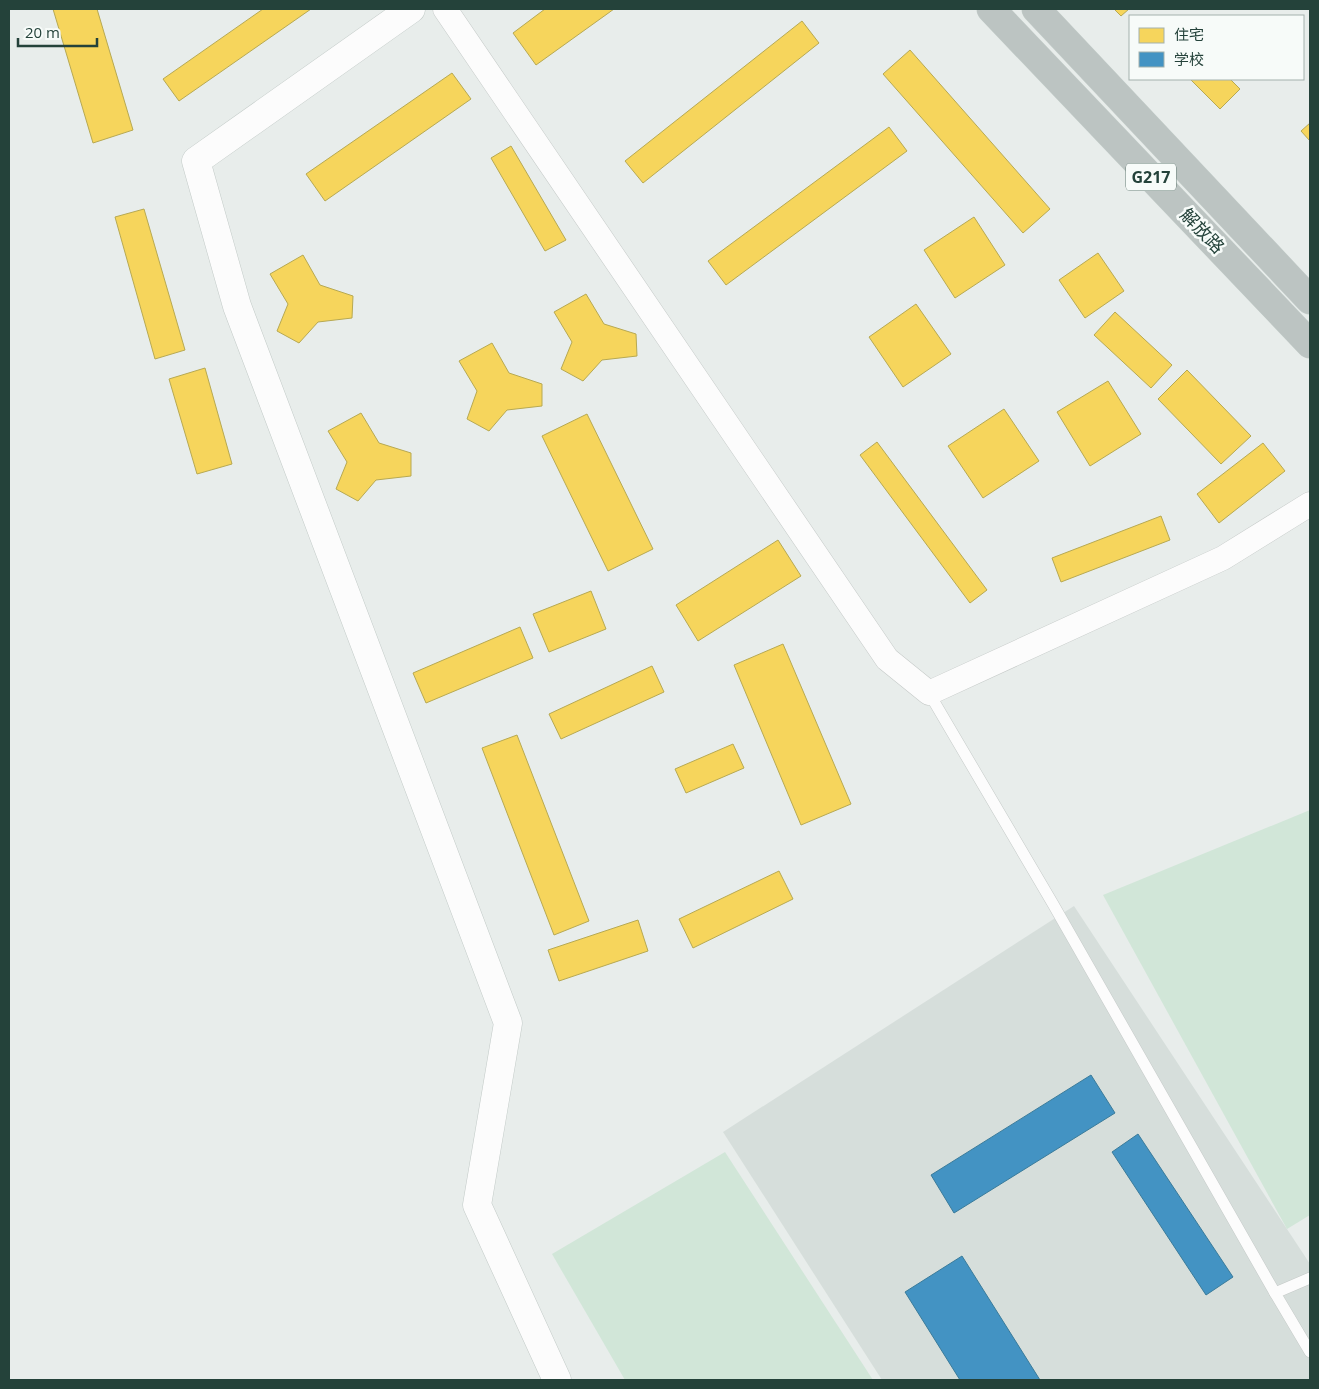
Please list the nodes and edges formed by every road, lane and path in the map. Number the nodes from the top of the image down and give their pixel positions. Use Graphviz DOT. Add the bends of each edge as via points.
graph roads {
  1 [pos="411,9"];
  2 [pos="445,9"];
  3 [pos="991,9"];
  4 [pos="1036,9"];
  5 [pos="1310,300"];
  6 [pos="1310,344"];
  7 [pos="1310,504"];
  8 [pos="929,693"];
  9 [pos="1310,1278"];
  10 [pos="1275,1293"];
  11 [pos="1310,1352"];
  12 [pos="557,1380"];
  1 -- 12 [label="street" via="196,161 237,306 508,1023 477,1205"];
  2 -- 8 [label="street" via="887,659"];
  3 -- 6 [label="highway, 解放路 / G217"];
  4 -- 5 [label="highway, 解放路 / G217"];
  7 -- 8 [label="street" via="1223,558"];
  8 -- 10 [label="lane"];
  9 -- 10 [label="lane"];
  10 -- 11 [label="lane"];
}
